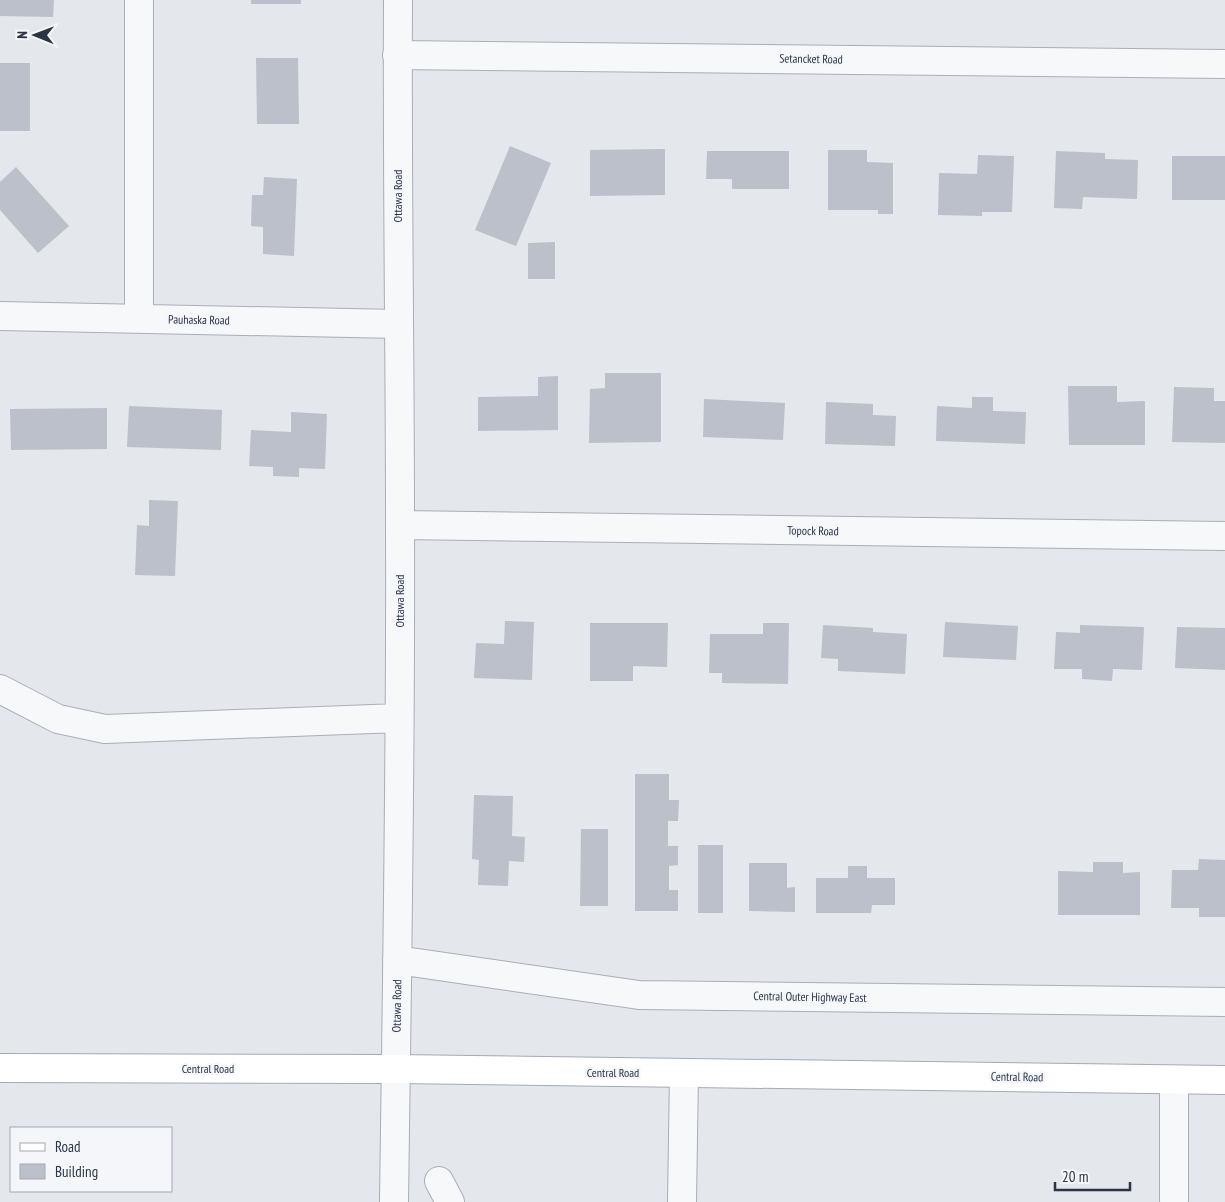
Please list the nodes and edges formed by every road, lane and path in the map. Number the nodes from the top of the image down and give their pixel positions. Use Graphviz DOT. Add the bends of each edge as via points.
graph roads {
  1 [pos="138,0"];
  2 [pos="398,0"];
  3 [pos="398,55"];
  4 [pos="1225,64"];
  5 [pos="0,316"];
  6 [pos="139,318"];
  7 [pos="398,324"];
  8 [pos="400,525"];
  9 [pos="1225,536"];
  10 [pos="0,689"];
  11 [pos="399,718"];
  12 [pos="398,960"];
  13 [pos="1225,1002"];
  14 [pos="0,1068"];
  15 [pos="396,1070"];
  16 [pos="684,1073"];
  17 [pos="1174,1080"];
  18 [pos="1225,1080"];
  19 [pos="1174,1200"];
  20 [pos="394,1202"];
  21 [pos="682,1202"];
  1 -- 6 [label="street"];
  2 -- 3 [label="street, Ottawa Road"];
  3 -- 4 [label="street, Setancket Road"];
  3 -- 7 [label="street, Ottawa Road"];
  5 -- 6 [label="street, Pauhaska Road"];
  6 -- 7 [label="street, Pauhaska Road"];
  7 -- 8 [label="street, Ottawa Road"];
  8 -- 9 [label="street, Topock Road"];
  8 -- 11 [label="street, Ottawa Road"];
  10 -- 11 [label="street" via="58,719 106,729"];
  11 -- 12 [label="street, Ottawa Road"];
  12 -- 13 [label="street, Central Outer Highway East" via="639,995"];
  12 -- 15 [label="street, Ottawa Road"];
  14 -- 15 [label="main road, Central Road"];
  15 -- 16 [label="main road, Central Road"];
  15 -- 20 [label="street, Ottawa Road"];
  16 -- 17 [label="main road, Central Road"];
  16 -- 21 [label="street"];
  17 -- 18 [label="main road, Central Road"];
  17 -- 19 [label="street"];
}
